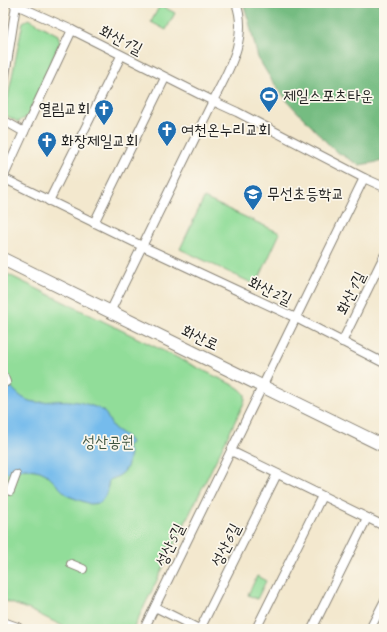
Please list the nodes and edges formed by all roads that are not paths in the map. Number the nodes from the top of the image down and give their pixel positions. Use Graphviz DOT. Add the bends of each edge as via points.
graph roads {
  1 [pos="236,3"];
  2 [pos="14,4"];
  3 [pos="72,30"];
  4 [pos="121,56"];
  5 [pos="165,78"];
  6 [pos="3,89"];
  7 [pos="213,101"];
  8 [pos="3,120"];
  9 [pos="24,132"];
  10 [pos="3,178"];
  11 [pos="364,178"];
  12 [pos="384,187"];
  13 [pos="49,201"];
  14 [pos="94,223"];
  15 [pos="142,246"];
  16 [pos="384,256"];
  17 [pos="3,259"];
  18 [pos="110,312"];
  19 [pos="296,318"];
  20 [pos="342,342"];
  21 [pos="384,363"];
  22 [pos="263,386"];
  23 [pos="384,446"];
  24 [pos="231,451"];
  25 [pos="277,474"];
  26 [pos="16,475"];
  27 [pos="10,491"];
  28 [pos="322,496"];
  29 [pos="367,518"];
  30 [pos="384,526"];
  31 [pos="71,564"];
  32 [pos="83,569"];
  33 [pos="384,602"];
  34 [pos="155,607"];
  35 [pos="3,624"];
  36 [pos="17,629"];
  37 [pos="144,629"];
  38 [pos="199,629"];
  39 [pos="256,629"];
  40 [pos="312,629"];
  41 [pos="370,629"];
  1 -- 7 [label="street" via="241,22 239,43"];
  2 -- 3 [label="street, 화산1길"];
  2 -- 6 [label="street, 화산1길"];
  3 -- 4 [label="street, 화산1길"];
  3 -- 9 [label="street, 화산2길"];
  4 -- 5 [label="street, 화산1길"];
  4 -- 13 [label="street"];
  5 -- 7 [label="street, 화산1길"];
  5 -- 14 [label="street"];
  7 -- 11 [label="street, 화산1길"];
  7 -- 15 [label="street"];
  8 -- 9 [label="street"];
  9 -- 10 [label="street, 화산2길"];
  10 -- 13 [label="street, 화산2길"];
  11 -- 12 [label="street, 화산1길"];
  11 -- 19 [label="street"];
  13 -- 14 [label="street, 화산2길"];
  14 -- 15 [label="street, 화산2길"];
  15 -- 18 [label="street"];
  15 -- 19 [label="street, 화산2길"];
  16 -- 20 [label="street, 화산1길"];
  17 -- 18 [label="street, 화산로"];
  18 -- 22 [label="street, 화산로"];
  19 -- 20 [label="street, 화산2길"];
  19 -- 22 [label="street, 성산5길"];
  20 -- 21 [label="street, 화산2길"];
  22 -- 23 [label="street, 화산로"];
  22 -- 24 [label="street, 성산5길"];
  24 -- 25 [label="street"];
  24 -- 34 [label="street, 성산5길"];
  25 -- 28 [label="street"];
  25 -- 38 [label="street, 성산6길"];
  26 -- 27 [label="street"];
  28 -- 29 [label="street"];
  28 -- 39 [label="street"];
  29 -- 30 [label="street"];
  29 -- 40 [label="street"];
  31 -- 32 [label="street"];
  33 -- 41 [label="street"];
  34 -- 37 [label="street, 성산5길"];
  34 -- 38 [label="street"];
  35 -- 36 [label="street"];
}
